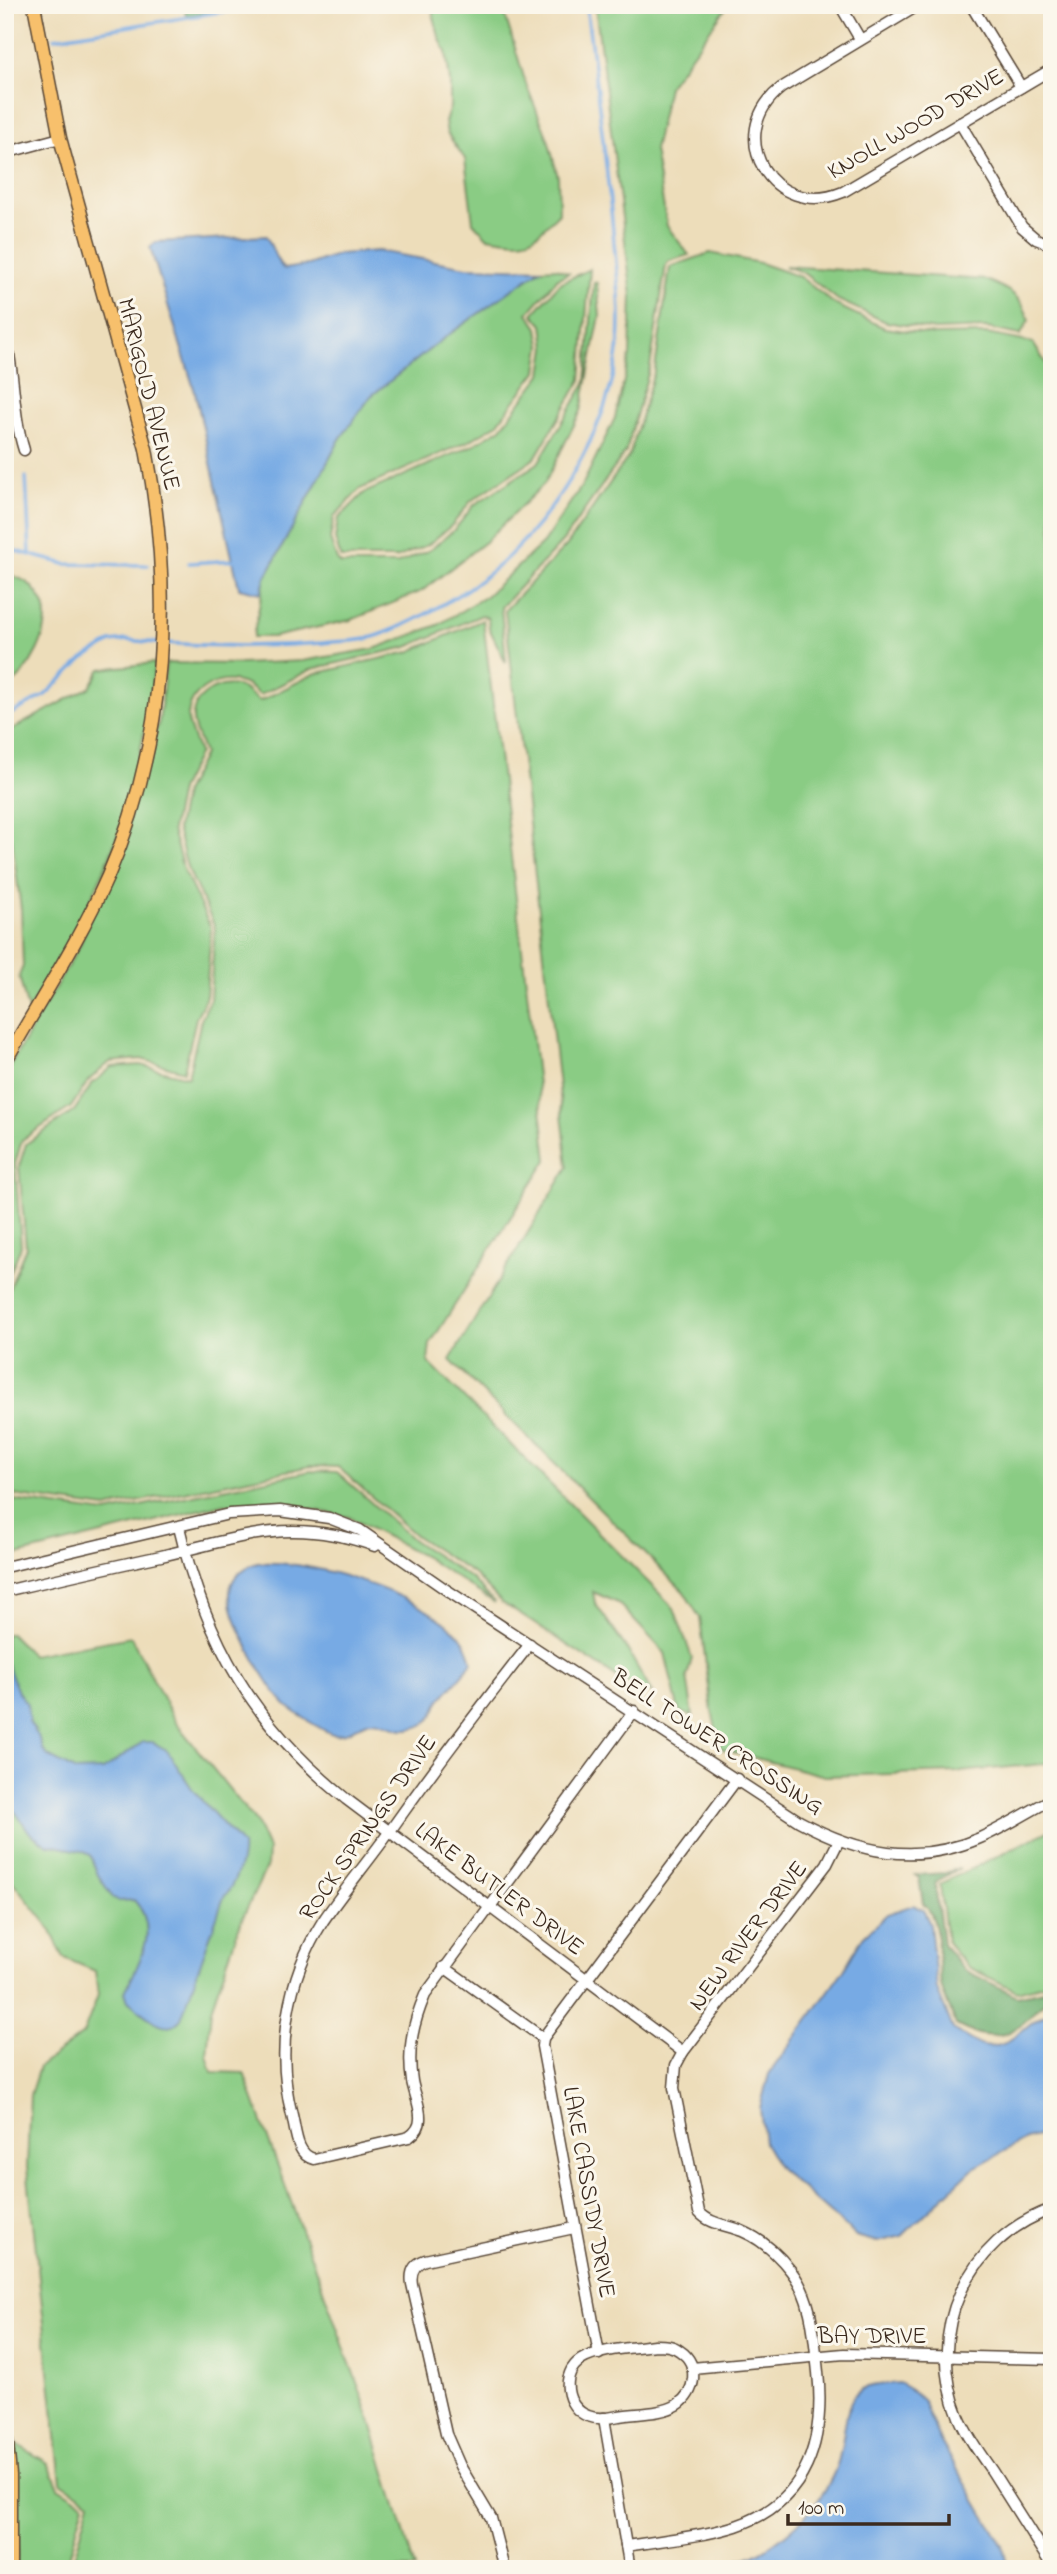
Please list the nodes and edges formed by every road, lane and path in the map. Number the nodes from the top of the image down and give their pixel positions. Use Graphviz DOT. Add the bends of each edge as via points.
graph roads {
  1 [pos="34,5"];
  2 [pos="840,5"];
  3 [pos="919,5"];
  4 [pos="971,5"];
  5 [pos="860,40"];
  6 [pos="1052,69"];
  7 [pos="1021,87"];
  8 [pos="960,123"];
  9 [pos="60,138"];
  10 [pos="5,153"];
  11 [pos="1050,242"];
  12 [pos="5,334"];
  13 [pos="24,450"];
  14 [pos="5,1062"];
  15 [pos="179,1527"];
  16 [pos="185,1550"];
  17 [pos="387,1550"];
  18 [pos="5,1567"];
  19 [pos="5,1591"];
  20 [pos="530,1644"];
  21 [pos="634,1711"];
  22 [pos="737,1779"];
  23 [pos="1052,1799"];
  24 [pos="390,1831"];
  25 [pos="839,1840"];
  26 [pos="490,1906"];
  27 [pos="444,1967"];
  28 [pos="587,1980"];
  29 [pos="543,2038"];
  30 [pos="683,2052"];
  31 [pos="1052,2209"];
  32 [pos="574,2228"];
  33 [pos="599,2354"];
  34 [pos="816,2355"];
  35 [pos="948,2357"];
  36 [pos="1052,2359"];
  37 [pos="692,2368"];
  38 [pos="604,2418"];
  39 [pos="5,2421"];
  40 [pos="626,2546"];
  41 [pos="1052,2566"];
  42 [pos="10,2569"];
  43 [pos="503,2569"];
  44 [pos="630,2569"];
  1 -- 9 [label="main road, MARIGOLD AVENUE"];
  2 -- 5 [label="street"];
  3 -- 5 [label="street, KNOLL WOOD DRIVE"];
  4 -- 7 [label="street"];
  5 -- 8 [label="street, KNOLL WOOD DRIVE" via="781,88 762,109 755,127 755,146 766,173 779,186 806,198 834,195"];
  6 -- 7 [label="street, KNOLL WOOD DRIVE"];
  7 -- 8 [label="street, KNOLL WOOD DRIVE"];
  8 -- 11 [label="street" via="1022,226 1036,239"];
  9 -- 10 [label="street"];
  9 -- 14 [label="main road, MARIGOLD AVENUE" via="146,449 160,539 163,630 144,766 117,853 75,942"];
  12 -- 13 [label="street"];
  15 -- 16 [label="street, LAKE BUTLER DRIVE"];
  15 -- 17 [label="street, BELL TOWER CROSSING" via="254,1511 304,1513 360,1530"];
  15 -- 18 [label="street, BELL TOWER CROSSING"];
  16 -- 17 [label="street, BELL TOWER CROSSING" via="256,1532 306,1530 344,1535"];
  16 -- 19 [label="street, BELL TOWER CROSSING"];
  16 -- 24 [label="street, LAKE BUTLER DRIVE" via="211,1628 258,1710 321,1780"];
  17 -- 20 [label="street, BELL TOWER CROSSING"];
  20 -- 21 [label="street, BELL TOWER CROSSING"];
  20 -- 24 [label="street, ROCK SPRINGS DRIVE"];
  21 -- 22 [label="street, BELL TOWER CROSSING"];
  21 -- 26 [label="street, ROCK SPRINGS DRIVE"];
  22 -- 25 [label="street, BELL TOWER CROSSING" via="799,1821"];
  22 -- 28 [label="street"];
  23 -- 25 [label="street, BELL TOWER CROSSING" via="981,1838 939,1851 895,1853"];
  24 -- 26 [label="street, LAKE BUTLER DRIVE"];
  24 -- 27 [label="street, ROCK SPRINGS DRIVE" via="322,1923 292,1994 285,2039 286,2084 304,2155 314,2159 415,2133 421,2120 412,2080 412,2033 425,1995"];
  25 -- 30 [label="street, NEW RIVER DRIVE" via="827,1864"];
  26 -- 27 [label="street, ROCK SPRINGS DRIVE"];
  26 -- 28 [label="street, LAKE BUTLER DRIVE"];
  27 -- 29 [label="street"];
  28 -- 29 [label="street"];
  28 -- 30 [label="street, LAKE BUTLER DRIVE"];
  29 -- 32 [label="street, LAKE CASSIDY DRIVE"];
  30 -- 34 [label="street" via="674,2088 699,2212 708,2220 758,2239 786,2265 804,2295"];
  31 -- 35 [label="street" via="1012,2229 986,2251 971,2272 955,2307"];
  32 -- 33 [label="street, LAKE CASSIDY DRIVE"];
  32 -- 43 [label="street" via="425,2260 412,2273 446,2434 491,2518"];
  33 -- 37 [label="street" via="664,2345 679,2349"];
  33 -- 38 [label="street" via="573,2367 568,2389 579,2411 590,2418"];
  34 -- 35 [label="street, BAY DRIVE"];
  34 -- 37 [label="street, BAY DRIVE"];
  34 -- 40 [label="street" via="818,2430 805,2468 786,2494 736,2526"];
  35 -- 36 [label="street, BAY DRIVE"];
  35 -- 41 [label="street" via="959,2417"];
  37 -- 38 [label="street" via="691,2389 677,2404"];
  38 -- 40 [label="street"];
  39 -- 42 [label="main road"];
  40 -- 44 [label="street"];
}
